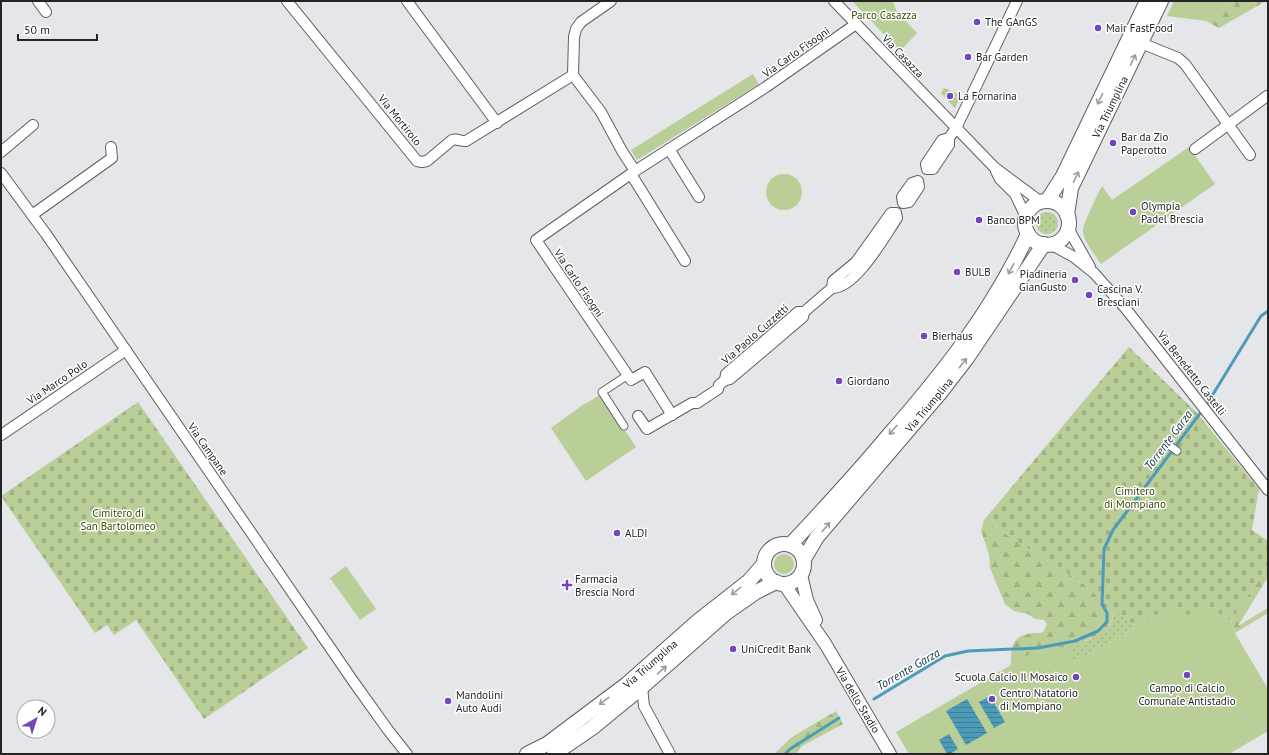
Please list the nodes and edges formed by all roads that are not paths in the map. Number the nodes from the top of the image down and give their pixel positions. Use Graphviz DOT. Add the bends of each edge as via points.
graph roads {
  1 [pos="38,1"];
  2 [pos="287,1"];
  3 [pos="611,1"];
  4 [pos="834,1"];
  5 [pos="1017,1"];
  6 [pos="1147,1"];
  7 [pos="1161,1"];
  8 [pos="409,2"];
  9 [pos="46,12"];
  10 [pos="856,24"];
  11 [pos="1141,43"];
  12 [pos="573,75"];
  13 [pos="1267,96"];
  14 [pos="497,123"];
  15 [pos="33,125"];
  16 [pos="1229,125"];
  17 [pos="956,128"];
  18 [pos="110,147"];
  19 [pos="1195,149"];
  20 [pos="669,150"];
  21 [pos="1,152"];
  22 [pos="1250,155"];
  23 [pos="994,168"];
  24 [pos="633,172"];
  25 [pos="1,173"];
  26 [pos="699,197"];
  27 [pos="1044,202"];
  28 [pos="32,216"];
  29 [pos="1026,217"];
  30 [pos="1067,222"];
  31 [pos="1028,234"];
  32 [pos="1047,244"];
  33 [pos="685,261"];
  34 [pos="1094,273"];
  35 [pos="126,350"];
  36 [pos="628,375"];
  37 [pos="638,416"];
  38 [pos="672,416"];
  39 [pos="624,426"];
  40 [pos="1,435"];
  41 [pos="1169,445"];
  42 [pos="1177,450"];
  43 [pos="1268,490"];
  44 [pos="790,544"];
  45 [pos="804,559"];
  46 [pos="764,564"];
  47 [pos="801,576"];
  48 [pos="780,583"];
  49 [pos="826,645"];
  50 [pos="642,687"];
  51 [pos="395,739"];
  52 [pos="400,754"];
  53 [pos="407,754"];
  54 [pos="527,754"];
  55 [pos="554,754"];
  56 [pos="670,754"];
  57 [pos="890,754"];
  1 -- 9 [label="street"];
  2 -- 14 [label="street, Via Mortirolo" via="417,161 427,161 452,140 466,141"];
  3 -- 12 [label="street" via="581,22 576,29"];
  4 -- 10 [label="street, Via Casazza"];
  5 -- 17 [label="street"];
  6 -- 27 [label="main road, Via Triumplina, one-way" via="1063,176"];
  7 -- 11 [label="main road, Via Triumplina"];
  8 -- 14 [label="street"];
  10 -- 17 [label="street, Via Casazza"];
  10 -- 20 [label="street, Via Carlo Fisogni"];
  11 -- 16 [label="street" via="1178,58 1185,64"];
  30 -- 11 [label="main road, Via Triumplina, one-way" via="1071,188"];
  12 -- 14 [label="street"];
  12 -- 24 [label="street" via="601,112"];
  13 -- 16 [label="street"];
  15 -- 21 [label="street"];
  16 -- 19 [label="street"];
  16 -- 22 [label="street"];
  17 -- 23 [label="street, Via Casazza"];
  17 -- 38 [label="street, Via Paolo Cuzzetti" via="949,138 942,140 926,164 927,169 902,197 903,204 896,213 891,213 856,262 833,281 832,288 804,312 798,312 726,374 718,389"];
  18 -- 28 [label="street" via="112,158"];
  20 -- 24 [label="street, Via Carlo Fisogni"];
  20 -- 26 [label="street"];
  23 -- 27 [label="street, Via Casazza"];
  23 -- 29 [label="street, Via Casazza" via="1000,179 1015,194"];
  24 -- 33 [label="street"];
  24 -- 36 [label="street, Via Carlo Fisogni" via="536,240"];
  25 -- 28 [label="street, Via Campane"];
  27 -- 29 [label="main road, Via Triumplina" via="1031,207"];
  27 -- 30 [label="main road" via="1059,205"];
  28 -- 35 [label="street, Via Campane"];
  29 -- 31 [label="main road"];
  30 -- 32 [label="main road, Via Triumplina" via="1062,239"];
  30 -- 34 [label="street, Via Benedetto Castelli"];
  31 -- 32 [label="main road" via="1035,241"];
  31 -- 44 [label="main road, Via Triumplina, one-way" via="1006,279 964,344 865,463"];
  32 -- 34 [label="street, Via Benedetto Castelli" via="1074,257"];
  45 -- 32 [label="main road, Via Triumplina, one-way" via="817,537 940,393"];
  34 -- 43 [label="street, Via Benedetto Castelli" via="1126,309"];
  35 -- 40 [label="street, Via Marco Polo"];
  35 -- 51 [label="street, Via Campane"];
  36 -- 38 [label="street" via="631,380 644,372"];
  36 -- 39 [label="street" via="602,392"];
  37 -- 38 [label="street, Via Paolo Cuzzetti" via="647,429"];
  41 -- 42 [label="street"];
  44 -- 45 [label="main road" via="800,550"];
  44 -- 46 [label="main road, Via Triumplina" via="784,543 771,548"];
  45 -- 47 [label="main road, Via Triumplina"];
  46 -- 48 [label="main road" via="768,575"];
  46 -- 54 [label="main road, Via Triumplina, one-way" via="749,580 627,684 547,744"];
  47 -- 48 [label="main road, Via Triumplina" via="794,582"];
  47 -- 49 [label="street, Via dello Stadio"];
  48 -- 49 [label="street, Via dello Stadio"];
  50 -- 48 [label="main road, Via Triumplina, one-way" via="726,613 756,592"];
  49 -- 57 [label="street, Via dello Stadio"];
  50 -- 55 [label="main road, Via Triumplina" via="592,728"];
  50 -- 56 [label="street, Via Triumplina" via="644,706"];
  51 -- 52 [label="street, Via Campane"];
  51 -- 53 [label="street, Via Campane"];
}
